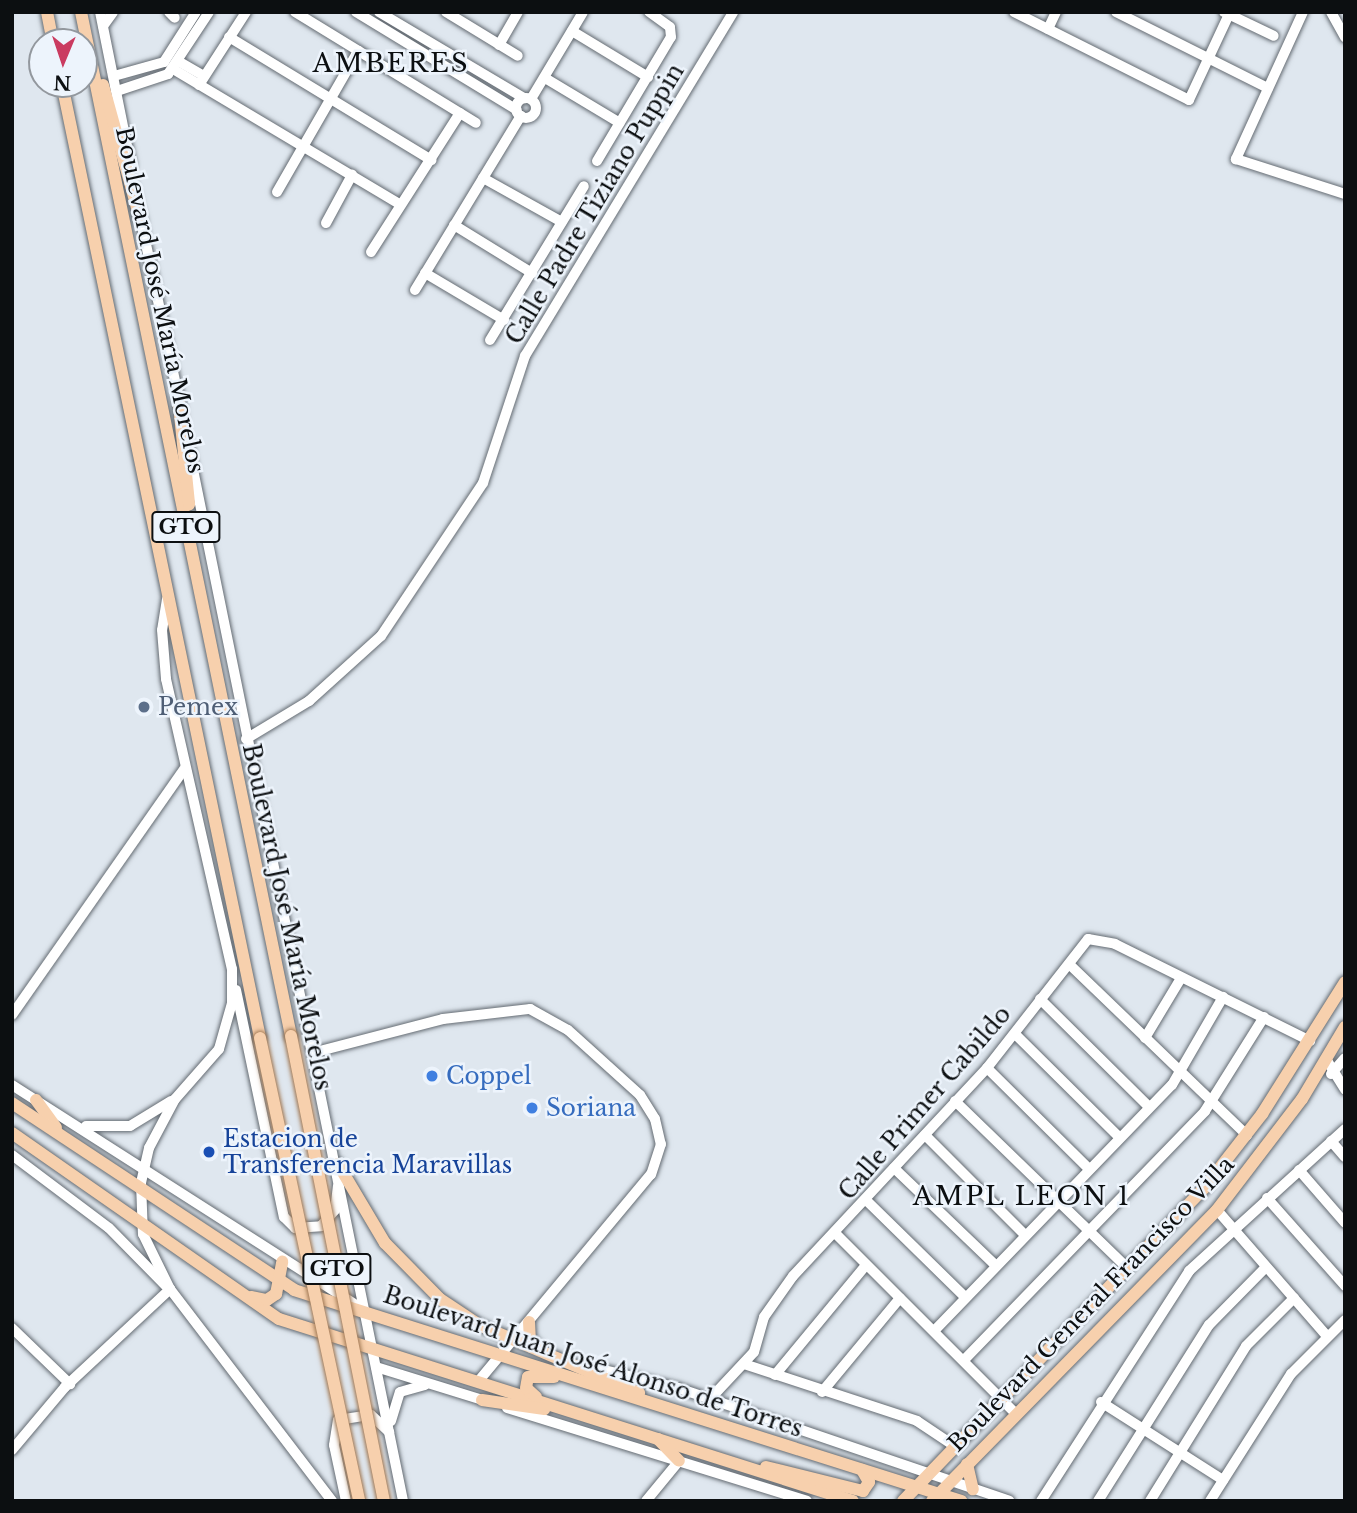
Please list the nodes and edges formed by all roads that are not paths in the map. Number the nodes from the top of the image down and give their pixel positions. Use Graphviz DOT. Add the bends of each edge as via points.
graph roads {
  1 [pos="100,12"];
  2 [pos="113,12"];
  3 [pos="196,12"];
  4 [pos="209,12"];
  5 [pos="246,12"];
  6 [pos="295,12"];
  7 [pos="356,12"];
  8 [pos="379,12"];
  9 [pos="446,12"];
  10 [pos="518,12"];
  11 [pos="583,12"];
  12 [pos="649,12"];
  13 [pos="733,12"];
  14 [pos="1014,12"];
  15 [pos="1056,12"];
  16 [pos="1116,12"];
  17 [pos="1303,12"];
  18 [pos="1331,12"];
  19 [pos="1228,13"];
  20 [pos="82,15"];
  21 [pos="393,21"];
  22 [pos="103,26"];
  23 [pos="1048,29"];
  24 [pos="572,31"];
  25 [pos="387,32"];
  26 [pos="1274,36"];
  27 [pos="229,37"];
  28 [pos="1345,37"];
  29 [pos="499,45"];
  30 [pos="358,51"];
  31 [pos="518,56"];
  32 [pos="1209,58"];
  33 [pos="175,65"];
  34 [pos="114,76"];
  35 [pos="648,77"];
  36 [pos="545,78"];
  37 [pos="202,81"];
  38 [pos="495,83"];
  39 [pos="1268,88"];
  40 [pos="117,91"];
  41 [pos="489,93"];
  42 [pos="65,98"];
  43 [pos="330,99"];
  44 [pos="528,99"];
  45 [pos="460,113"];
  46 [pos="519,113"];
  47 [pos="476,123"];
  48 [pos="620,123"];
  49 [pos="302,146"];
  50 [pos="431,160"];
  51 [pos="597,161"];
  52 [pos="352,175"];
  53 [pos="483,178"];
  54 [pos="584,186"];
  55 [pos="277,192"];
  56 [pos="1345,194"];
  57 [pos="401,205"];
  58 [pos="141,222"];
  59 [pos="562,222"];
  60 [pos="326,223"];
  61 [pos="453,225"];
  62 [pos="371,253"];
  63 [pos="425,273"];
  64 [pos="532,273"];
  65 [pos="415,290"];
  66 [pos="503,320"];
  67 [pos="490,340"];
  68 [pos="178,395"];
  69 [pos="196,574"];
  70 [pos="168,595"];
  71 [pos="246,739"];
  72 [pos="184,768"];
  73 [pos="1069,964"];
  74 [pos="232,969"];
  75 [pos="1181,978"];
  76 [pos="1345,982"];
  77 [pos="1223,997"];
  78 [pos="1040,999"];
  79 [pos="12,1015"];
  80 [pos="1264,1017"];
  81 [pos="1345,1027"];
  82 [pos="1016,1034"];
  83 [pos="1145,1038"];
  84 [pos="1310,1041"];
  85 [pos="312,1053"];
  86 [pos="1345,1058"];
  87 [pos="1326,1059"];
  88 [pos="987,1068"];
  89 [pos="1181,1073"];
  90 [pos="1331,1073"];
  91 [pos="12,1086"];
  92 [pos="1345,1090"];
  93 [pos="175,1099"];
  94 [pos="36,1100"];
  95 [pos="955,1101"];
  96 [pos="1212,1102"];
  97 [pos="12,1103"];
  98 [pos="1149,1107"];
  99 [pos="76,1123"];
  100 [pos="1345,1129"];
  101 [pos="12,1133"];
  102 [pos="61,1134"];
  103 [pos="925,1135"];
  104 [pos="1247,1135"];
  105 [pos="1119,1137"];
  106 [pos="1331,1141"];
  107 [pos="12,1155"];
  108 [pos="1345,1157"];
  109 [pos="338,1164"];
  110 [pos="144,1167"];
  111 [pos="894,1168"];
  112 [pos="1088,1168"];
  113 [pos="1298,1170"];
  114 [pos="141,1183"];
  115 [pos="1267,1198"];
  116 [pos="1056,1199"];
  117 [pos="867,1201"];
  118 [pos="1217,1210"];
  119 [pos="142,1222"];
  120 [pos="1345,1223"];
  121 [pos="1233,1229"];
  122 [pos="1089,1231"];
  123 [pos="836,1234"];
  124 [pos="1024,1234"];
  125 [pos="187,1255"];
  126 [pos="282,1262"];
  127 [pos="866,1265"];
  128 [pos="996,1265"];
  129 [pos="1266,1267"];
  130 [pos="1126,1268"];
  131 [pos="282,1284"];
  132 [pos="1345,1286"];
  133 [pos="170,1289"];
  134 [pos="965,1297"];
  135 [pos="900,1298"];
  136 [pos="1294,1298"];
  137 [pos="366,1312"];
  138 [pos="1345,1320"];
  139 [pos="529,1322"];
  140 [pos="12,1328"];
  141 [pos="935,1330"];
  142 [pos="1062,1336"];
  143 [pos="1327,1336"];
  144 [pos="513,1340"];
  145 [pos="373,1349"];
  146 [pos="544,1351"];
  147 [pos="502,1354"];
  148 [pos="965,1359"];
  149 [pos="744,1364"];
  150 [pos="587,1366"];
  151 [pos="376,1367"];
  152 [pos="775,1375"];
  153 [pos="478,1382"];
  154 [pos="70,1384"];
  155 [pos="437,1385"];
  156 [pos="822,1392"];
  157 [pos="626,1394"];
  158 [pos="1002,1397"];
  159 [pos="710,1399"];
  160 [pos="482,1400"];
  161 [pos="651,1401"];
  162 [pos="1101,1402"];
  163 [pos="547,1404"];
  164 [pos="1016,1414"];
  165 [pos="580,1415"];
  166 [pos="1143,1429"];
  167 [pos="391,1435"];
  168 [pos="656,1436"];
  169 [pos="956,1447"];
  170 [pos="12,1450"];
  171 [pos="1180,1452"];
  172 [pos="679,1461"];
  173 [pos="969,1462"];
  174 [pos="755,1469"];
  175 [pos="862,1470"];
  176 [pos="929,1475"];
  177 [pos="1223,1480"];
  178 [pos="949,1482"];
  179 [pos="917,1487"];
  180 [pos="973,1489"];
  181 [pos="935,1497"];
  182 [pos="648,1500"];
  183 [pos="331,1501"];
  184 [pos="346,1501"];
  185 [pos="359,1501"];
  186 [pos="384,1501"];
  187 [pos="403,1501"];
  188 [pos="807,1501"];
  189 [pos="853,1501"];
  190 [pos="903,1501"];
  191 [pos="961,1501"];
  192 [pos="1009,1501"];
  193 [pos="1041,1501"];
  194 [pos="1098,1501"];
  195 [pos="1150,1501"];
  196 [pos="1210,1501"];
  1 -- 22 [label="street"];
  2 -- 22 [label="street"];
  3 -- 34 [label="street" via="164,62"];
  4 -- 33 [label="street"];
  5 -- 27 [label="street"];
  6 -- 30 [label="street"];
  7 -- 25 [label="street"];
  8 -- 21 [label="street"];
  9 -- 29 [label="street"];
  10 -- 29 [label="street"];
  11 -- 24 [label="street"];
  12 -- 35 [label="street" via="672,30"];
  13 -- 71 [label="street, Calle Padre Tiziano Puppin" via="525,356 476,494 373,645 294,712"];
  14 -- 23 [label="street"];
  15 -- 23 [label="street"];
  16 -- 32 [label="street"];
  17 -- 39 [label="street"];
  18 -- 28 [label="street"];
  19 -- 26 [label="street"];
  19 -- 32 [label="street"];
  20 -- 58 [label="main road"];
  20 -- 69 [label="main road, Boulevard José María Morelos / GTO"];
  21 -- 25 [label="street"];
  21 -- 38 [label="street"];
  22 -- 34 [label="street"];
  23 -- 32 [label="street" via="1189,100"];
  24 -- 35 [label="street"];
  24 -- 36 [label="street"];
  25 -- 41 [label="street"];
  27 -- 37 [label="street"];
  27 -- 43 [label="street"];
  29 -- 31 [label="street"];
  30 -- 43 [label="street"];
  30 -- 45 [label="street"];
  32 -- 39 [label="street"];
  33 -- 37 [label="street"];
  33 -- 40 [label="street"];
  34 -- 40 [label="street"];
  35 -- 48 [label="street"];
  36 -- 44 [label="street"];
  36 -- 48 [label="street"];
  37 -- 49 [label="street"];
  38 -- 41 [label="street"];
  38 -- 44 [label="street"];
  39 -- 56 [label="street" via="1235,154 1251,167"];
  40 -- 58 [label="street"];
  41 -- 46 [label="street"];
  42 -- 70 [label="main road, GTO"];
  43 -- 49 [label="street"];
  43 -- 50 [label="street"];
  44 -- 46 [label="street"];
  44 -- 46 [label="street" via="536,111"];
  45 -- 47 [label="street"];
  45 -- 50 [label="street"];
  46 -- 53 [label="street"];
  48 -- 51 [label="street"];
  49 -- 52 [label="street"];
  49 -- 55 [label="street"];
  50 -- 57 [label="street"];
  52 -- 57 [label="street"];
  52 -- 60 [label="street"];
  53 -- 59 [label="street"];
  53 -- 61 [label="street"];
  54 -- 59 [label="street"];
  57 -- 62 [label="street"];
  58 -- 68 [label="street"];
  59 -- 64 [label="street"];
  61 -- 63 [label="street"];
  61 -- 64 [label="street"];
  63 -- 65 [label="street"];
  63 -- 66 [label="street"];
  64 -- 66 [label="street"];
  66 -- 67 [label="street"];
  68 -- 69 [label="main road"];
  68 -- 71 [label="street"];
  69 -- 186 [label="main road, Boulevard José María Morelos / GTO, bridge"];
  70 -- 72 [label="street" via="162,648"];
  70 -- 185 [label="main road, GTO, bridge"];
  71 -- 85 [label="street"];
  72 -- 74 [label="street"];
  72 -- 79 [label="street"];
  73 -- 75 [label="street, Calle Primer Cabildo" via="1080,944 1104,941"];
  73 -- 78 [label="street, Calle Primer Cabildo"];
  73 -- 83 [label="street"];
  74 -- 93 [label="street" via="230,1017 219,1049"];
  74 -- 109 [label="street" via="281,1208 295,1228 313,1229 330,1220 338,1200"];
  75 -- 77 [label="street"];
  75 -- 83 [label="street"];
  76 -- 84 [label="main road, Boulevard General Francisco Villa"];
  77 -- 80 [label="street"];
  77 -- 89 [label="street"];
  78 -- 82 [label="street, Calle Primer Cabildo"];
  78 -- 98 [label="street"];
  80 -- 84 [label="street"];
  80 -- 96 [label="street"];
  81 -- 87 [label="main road, Boulevard General Francisco Villa"];
  82 -- 88 [label="street, Calle Primer Cabildo"];
  82 -- 105 [label="street"];
  83 -- 89 [label="street"];
  84 -- 104 [label="main road, Boulevard General Francisco Villa"];
  85 -- 109 [label="street"];
  85 -- 139 [label="street" via="443,1019 530,1009 568,1030 640,1095 660,1132 657,1165"];
  86 -- 90 [label="street"];
  87 -- 90 [label="street"];
  87 -- 118 [label="main road, Boulevard General Francisco Villa"];
  88 -- 95 [label="street, Calle Primer Cabildo"];
  88 -- 112 [label="street"];
  89 -- 96 [label="street"];
  89 -- 98 [label="street"];
  90 -- 92 [label="street"];
  91 -- 94 [label="street"];
  93 -- 99 [label="street" via="130,1126"];
  93 -- 110 [label="street"];
  94 -- 99 [label="street"];
  94 -- 102 [label="main road"];
  95 -- 103 [label="street, Calle Primer Cabildo"];
  95 -- 116 [label="street"];
  96 -- 104 [label="street"];
  96 -- 122 [label="street"];
  97 -- 102 [label="main road, Boulevard Juan José Alonso de Torres"];
  98 -- 105 [label="street"];
  99 -- 110 [label="street"];
  100 -- 106 [label="street"];
  101 -- 119 [label="main road"];
  102 -- 114 [label="main road, Boulevard Juan José Alonso de Torres"];
  103 -- 111 [label="street, Calle Primer Cabildo"];
  103 -- 124 [label="street"];
  104 -- 130 [label="main road, Boulevard General Francisco Villa"];
  105 -- 112 [label="street"];
  106 -- 108 [label="street"];
  106 -- 113 [label="street"];
  107 -- 133 [label="street" via="109,1228"];
  109 -- 137 [label="street"];
  109 -- 144 [label="main road" via="371,1222 417,1279 462,1315"];
  110 -- 114 [label="street"];
  110 -- 126 [label="street"];
  111 -- 117 [label="street, Calle Primer Cabildo"];
  111 -- 128 [label="street"];
  112 -- 116 [label="street"];
  113 -- 115 [label="street"];
  113 -- 120 [label="street"];
  114 -- 119 [label="street"];
  114 -- 131 [label="main road, Boulevard Juan José Alonso de Torres"];
  115 -- 121 [label="street"];
  115 -- 132 [label="street"];
  116 -- 122 [label="street"];
  116 -- 124 [label="street"];
  117 -- 123 [label="street, Calle Primer Cabildo"];
  117 -- 134 [label="street"];
  118 -- 121 [label="street"];
  118 -- 164 [label="main road, Boulevard General Francisco Villa"];
  119 -- 125 [label="main road"];
  119 -- 133 [label="street" via="147,1248"];
  121 -- 129 [label="street"];
  121 -- 162 [label="street" via="1177,1287"];
  122 -- 130 [label="street"];
  122 -- 148 [label="street"];
  123 -- 127 [label="street"];
  123 -- 149 [label="street, Calle Primer Cabildo" via="768,1309"];
  124 -- 128 [label="street"];
  125 -- 131 [label="main road" via="257,1300 272,1298"];
  125 -- 145 [label="main road" via="279,1319"];
  126 -- 131 [label="main road"];
  126 -- 137 [label="street" via="335,1287"];
  127 -- 135 [label="street"];
  127 -- 152 [label="street"];
  128 -- 134 [label="street"];
  129 -- 136 [label="street"];
  129 -- 166 [label="street" via="1209,1325"];
  130 -- 142 [label="main road, Boulevard General Francisco Villa"];
  131 -- 137 [label="main road, Boulevard Juan José Alonso de Torres"];
  133 -- 154 [label="street"];
  133 -- 183 [label="street"];
  134 -- 141 [label="street"];
  135 -- 141 [label="street"];
  135 -- 156 [label="street"];
  136 -- 143 [label="street"];
  136 -- 171 [label="street" via="1246,1346"];
  137 -- 145 [label="street"];
  137 -- 147 [label="main road, Boulevard Juan José Alonso de Torres"];
  138 -- 143 [label="street"];
  139 -- 144 [label="street"];
  139 -- 146 [label="main road" via="530,1339"];
  140 -- 154 [label="street"];
  141 -- 148 [label="street"];
  142 -- 158 [label="main road, Boulevard General Francisco Villa"];
  142 -- 164 [label="main road" via="1015,1391"];
  143 -- 177 [label="street" via="1276,1394"];
  144 -- 146 [label="main road"];
  144 -- 147 [label="street"];
  145 -- 151 [label="street"];
  145 -- 153 [label="main road"];
  146 -- 150 [label="main road"];
  147 -- 153 [label="street"];
  147 -- 157 [label="main road, Boulevard Juan José Alonso de Torres"];
  148 -- 158 [label="street"];
  149 -- 152 [label="street"];
  149 -- 159 [label="street"];
  150 -- 159 [label="street"];
  150 -- 161 [label="main road"];
  151 -- 155 [label="street"];
  151 -- 167 [label="street"];
  152 -- 156 [label="street"];
  153 -- 163 [label="main road"];
  154 -- 170 [label="street"];
  155 -- 160 [label="street"];
  155 -- 167 [label="street" via="400,1392"];
  156 -- 169 [label="street" via="923,1424"];
  157 -- 161 [label="main road, Boulevard Juan José Alonso de Torres"];
  157 -- 163 [label="main road" via="528,1377 527,1390"];
  158 -- 164 [label="street"];
  158 -- 169 [label="main road, Boulevard General Francisco Villa"];
  158 -- 173 [label="main road" via="1004,1419"];
  159 -- 176 [label="street"];
  160 -- 165 [label="main road"];
  160 -- 172 [label="street"];
  161 -- 175 [label="main road, Boulevard Juan José Alonso de Torres"];
  162 -- 166 [label="street"];
  162 -- 193 [label="street"];
  163 -- 165 [label="main road"];
  164 -- 173 [label="main road, Boulevard General Francisco Villa"];
  165 -- 168 [label="main road"];
  166 -- 171 [label="street"];
  166 -- 194 [label="street"];
  167 -- 184 [label="street" via="371,1415 338,1420 334,1445"];
  167 -- 187 [label="street"];
  168 -- 172 [label="main road"];
  168 -- 174 [label="main road"];
  169 -- 176 [label="main road, Boulevard General Francisco Villa"];
  171 -- 177 [label="street"];
  171 -- 195 [label="street"];
  172 -- 182 [label="street"];
  172 -- 188 [label="street"];
  173 -- 178 [label="main road, Boulevard General Francisco Villa"];
  173 -- 180 [label="main road"];
  174 -- 175 [label="main road" via="787,1470 863,1491 869,1482"];
  174 -- 189 [label="main road"];
  175 -- 179 [label="main road, Boulevard Juan José Alonso de Torres"];
  176 -- 178 [label="street"];
  176 -- 179 [label="main road, Boulevard General Francisco Villa"];
  177 -- 196 [label="street"];
  178 -- 180 [label="street"];
  178 -- 181 [label="main road, Boulevard General Francisco Villa"];
  179 -- 181 [label="main road, Boulevard Juan José Alonso de Torres"];
  179 -- 190 [label="main road, Boulevard General Francisco Villa"];
  180 -- 192 [label="street"];
  181 -- 191 [label="main road, Boulevard Juan José Alonso de Torres"];
}
